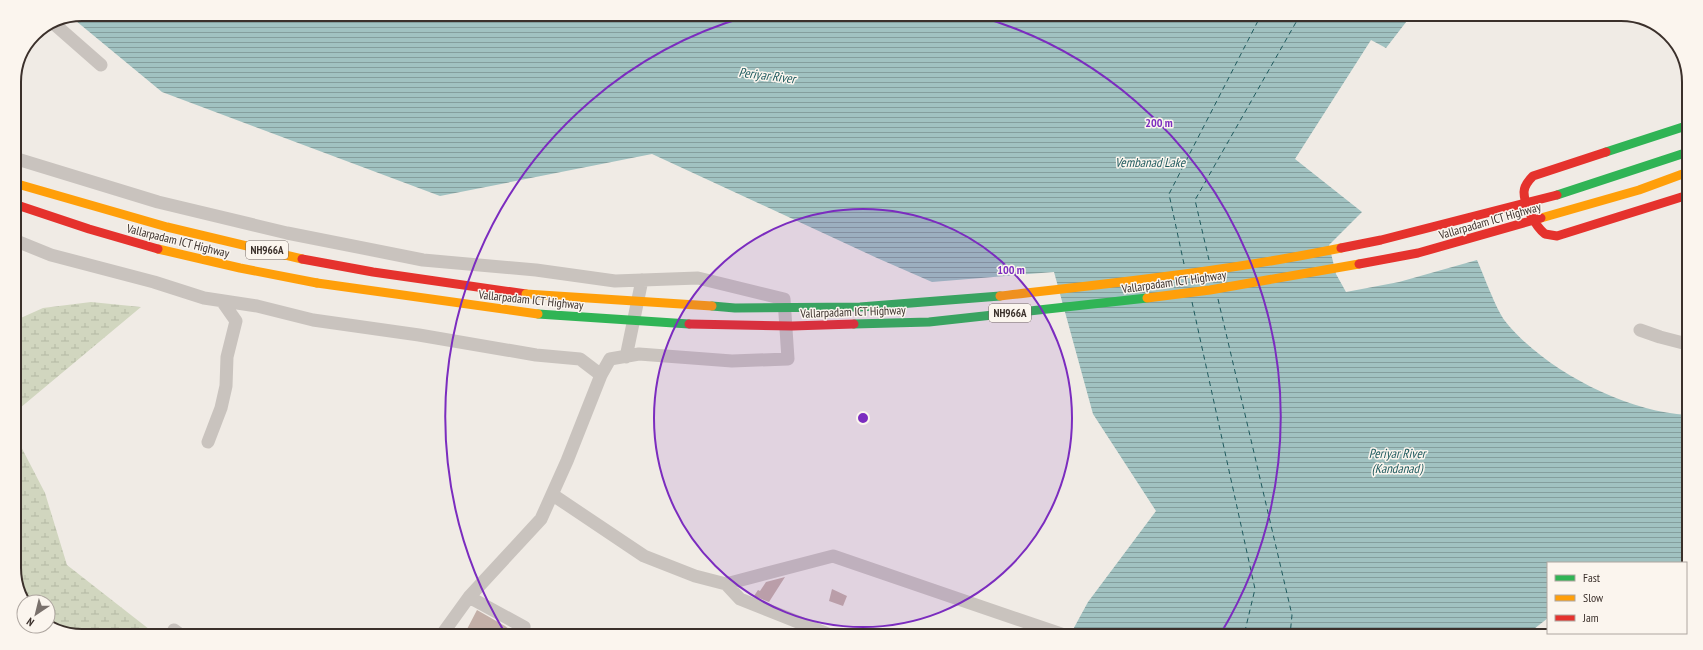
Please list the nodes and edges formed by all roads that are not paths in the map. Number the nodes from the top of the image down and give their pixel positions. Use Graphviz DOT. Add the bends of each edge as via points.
graph roads {
  1 [pos="57,27"];
  2 [pos="101,65"];
  3 [pos="1682,127"];
  4 [pos="1682,154"];
  5 [pos="21,160"];
  6 [pos="1682,174"];
  7 [pos="21,185"];
  8 [pos="1682,197"];
  9 [pos="21,206"];
  10 [pos="21,243"];
  11 [pos="642,280"];
  12 [pos="222,301"];
  13 [pos="1640,330"];
  14 [pos="1682,343"];
  15 [pos="626,357"];
  16 [pos="601,375"];
  17 [pos="208,442"];
  18 [pos="553,495"];
  19 [pos="726,584"];
  20 [pos="469,597"];
  21 [pos="446,629"];
  22 [pos="524,629"];
  23 [pos="815,629"];
  24 [pos="1046,629"];
  1 -- 2 [label="street"];
  3 -- 8 [label="main road" via="1533,176 1528,181 1524,195 1539,229 1545,234 1557,236"];
  4 -- 7 [label="main road, Vallarpadam ICT Highway / NH966A, bridge" via="1534,201 1381,240 1284,260 1133,282 964,300 860,307 735,308 526,294 324,263 184,232"];
  5 -- 11 [label="street" via="158,202 287,233 424,260 536,270 615,281"];
  6 -- 9 [label="main road, Vallarpadam ICT Highway / NH966A, bridge" via="1639,190 1418,253 1295,276 1123,302 929,322 799,326 712,325 523,313 317,283 252,272 174,253 92,231"];
  10 -- 12 [label="street" via="51,255"];
  11 -- 15 [label="street"];
  11 -- 15 [label="street" via="698,278 784,299 788,359 732,361 639,354"];
  12 -- 16 [label="street" via="256,306 313,320 536,355 580,359"];
  12 -- 17 [label="street" via="236,321 227,357 226,386 221,408"];
  13 -- 14 [label="street"];
  15 -- 16 [label="street" via="610,359"];
  16 -- 18 [label="street"];
  18 -- 19 [label="street" via="644,556 695,576"];
  18 -- 20 [label="street" via="541,519"];
  19 -- 23 [label="street" via="740,599"];
  19 -- 24 [label="street" via="833,556"];
  20 -- 21 [label="street"];
  20 -- 22 [label="street"];
}
